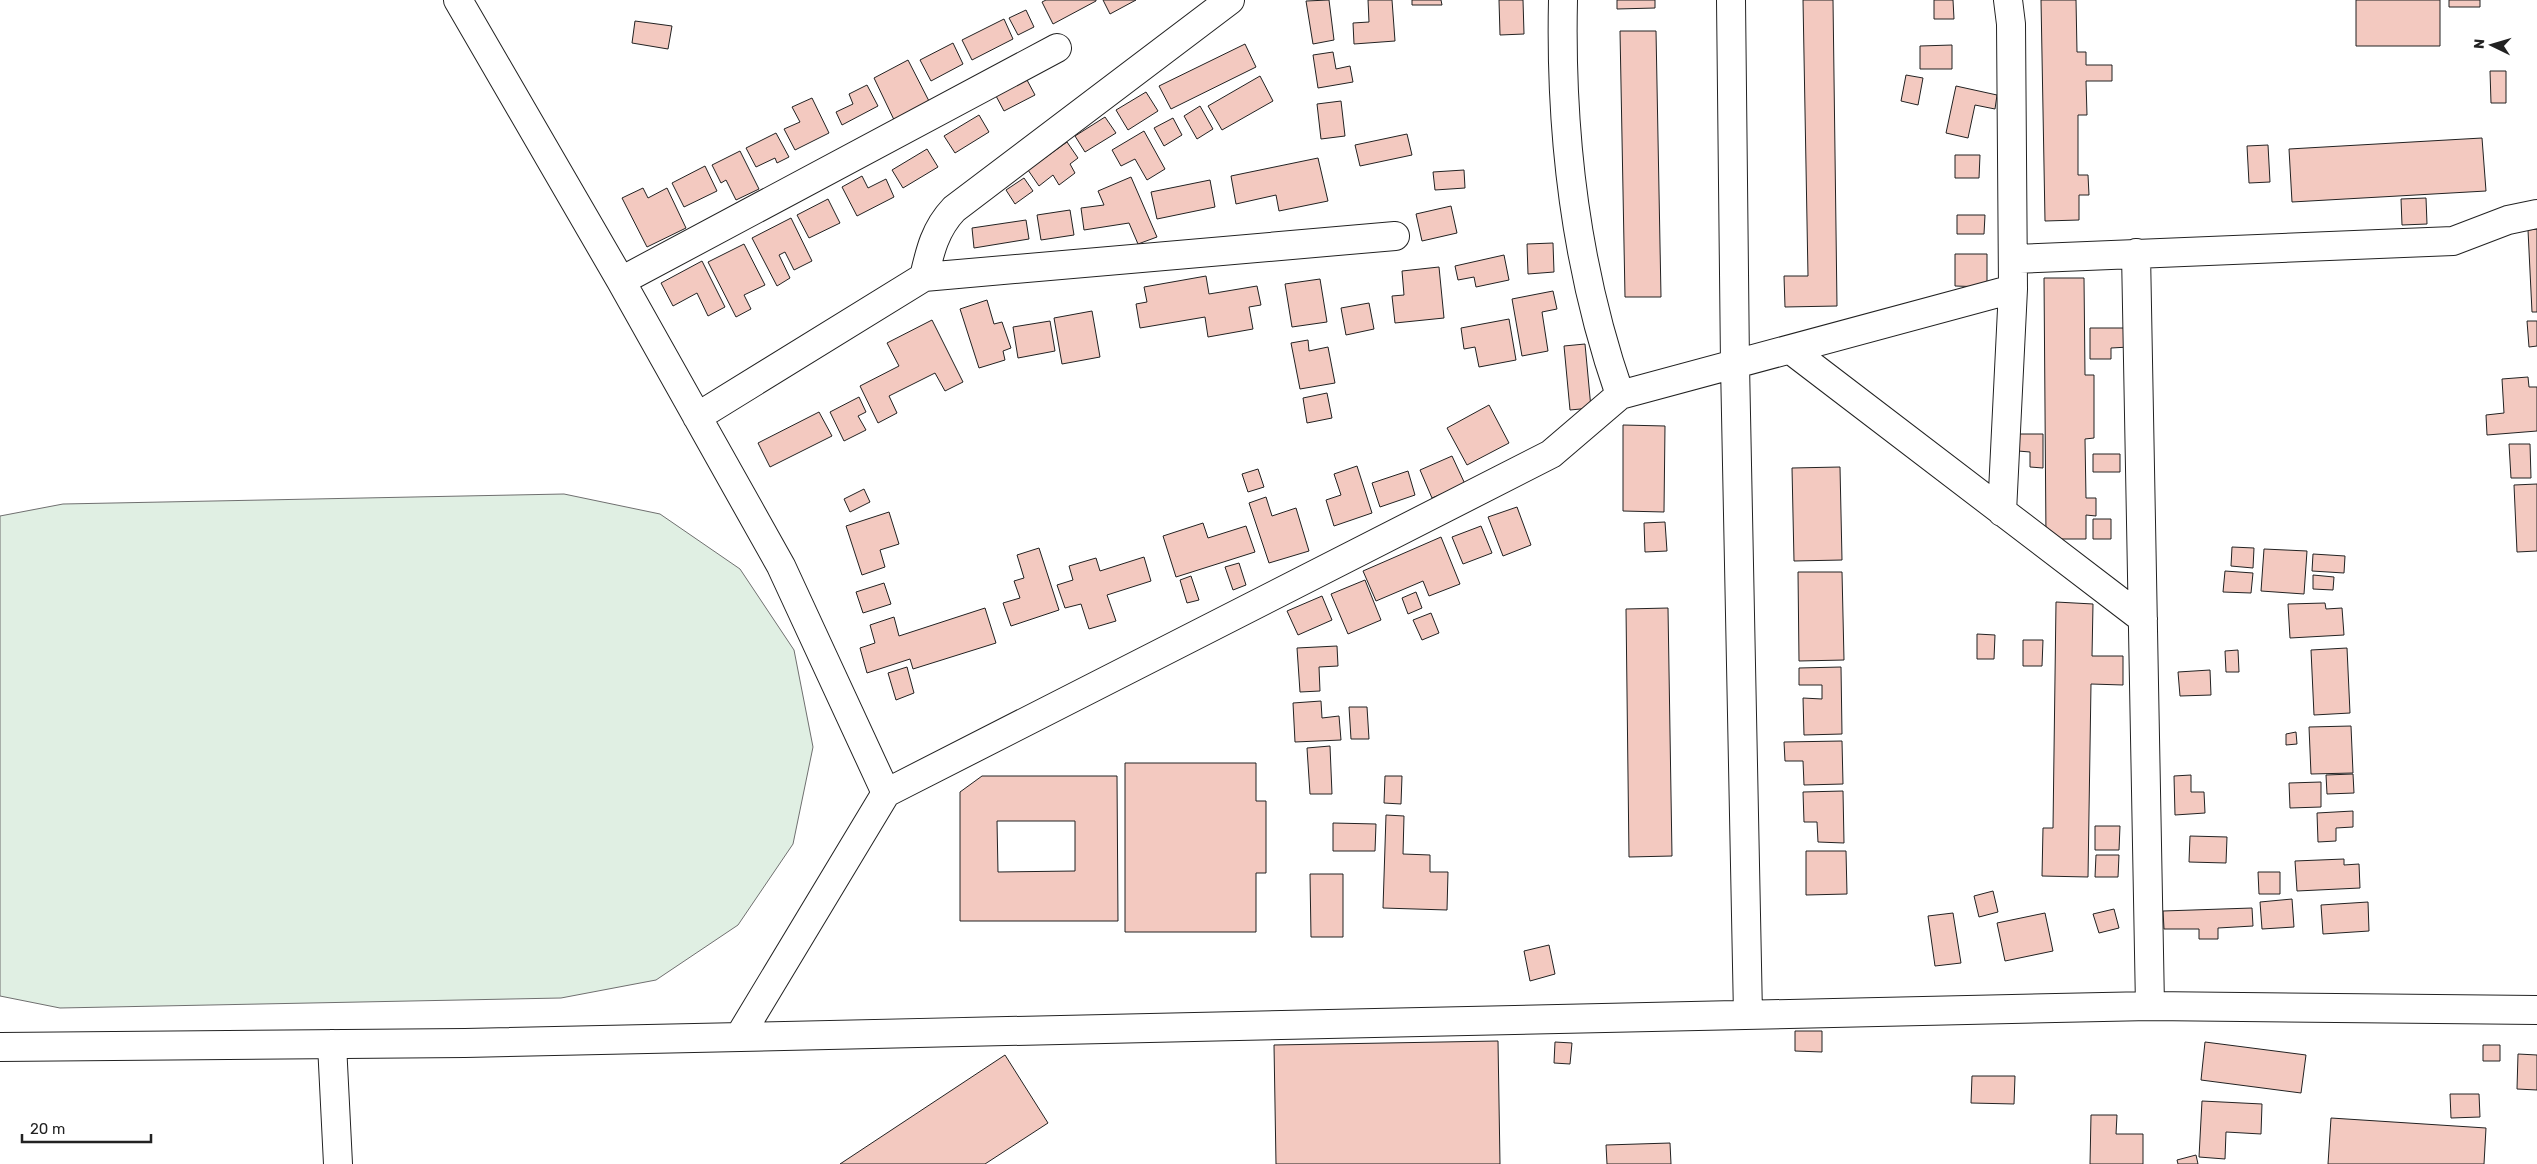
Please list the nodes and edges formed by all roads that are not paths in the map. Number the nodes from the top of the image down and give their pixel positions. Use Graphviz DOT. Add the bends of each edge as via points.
graph roads {
  1 [pos="458,0"];
  2 [pos="1230,0"];
  3 [pos="1563,0"];
  4 [pos="1731,0"];
  5 [pos="2008,0"];
  6 [pos="1057,48"];
  7 [pos="2537,214"];
  8 [pos="1395,236"];
  9 [pos="2136,253"];
  10 [pos="2013,259"];
  11 [pos="924,277"];
  12 [pos="621,281"];
  13 [pos="2013,289"];
  14 [pos="1791,350"];
  15 [pos="1735,364"];
  16 [pos="1620,396"];
  17 [pos="697,417"];
  18 [pos="2002,512"];
  19 [pos="2143,618"];
  20 [pos="886,793"];
  21 [pos="2150,1006"];
  22 [pos="2537,1010"];
  23 [pos="1748,1015"];
  24 [pos="739,1037"];
  25 [pos="332,1044"];
  26 [pos="0,1047"];
  27 [pos="338,1164"];
  1 -- 12 [label="street"];
  2 -- 11 [label="street" via="954,209 941,222 931,245"];
  3 -- 16 [label="street" via="1566,132 1587,284"];
  4 -- 15 [label="street"];
  5 -- 10 [label="street" via="2011,24"];
  6 -- 12 [label="street"];
  7 -- 9 [label="street" via="2508,220 2453,241"];
  8 -- 11 [label="street"];
  9 -- 10 [label="street"];
  9 -- 19 [label="street"];
  10 -- 13 [label="street"];
  11 -- 17 [label="street"];
  12 -- 17 [label="street"];
  13 -- 14 [label="street"];
  13 -- 18 [label="street"];
  14 -- 15 [label="street"];
  14 -- 18 [label="street"];
  15 -- 16 [label="street"];
  15 -- 23 [label="street"];
  16 -- 20 [label="street" via="1551,454"];
  17 -- 20 [label="street" via="781,566"];
  18 -- 19 [label="street"];
  19 -- 21 [label="street"];
  20 -- 24 [label="street"];
  21 -- 22 [label="street"];
  21 -- 23 [label="street"];
  23 -- 24 [label="street"];
  24 -- 25 [label="street"];
  25 -- 26 [label="street"];
  25 -- 27 [label="street"];
}
